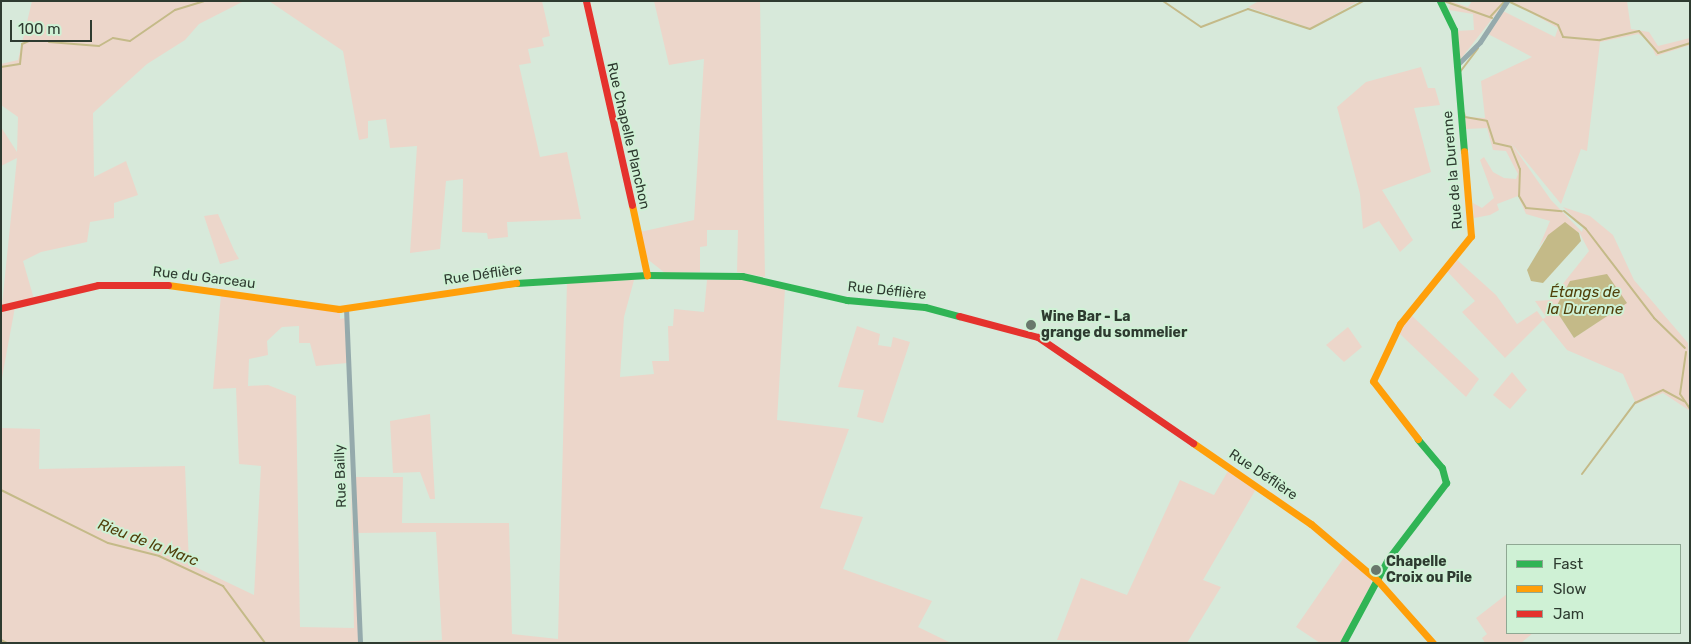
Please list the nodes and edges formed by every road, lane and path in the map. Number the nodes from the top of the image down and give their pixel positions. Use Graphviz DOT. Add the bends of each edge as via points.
graph roads {
  1 [pos="586,1"];
  2 [pos="1440,1"];
  3 [pos="1507,1"];
  4 [pos="1456,66"];
  5 [pos="647,275"];
  6 [pos="1,308"];
  7 [pos="346,308"];
  8 [pos="1378,581"];
  9 [pos="360,643"];
  10 [pos="1343,643"];
  11 [pos="1433,643"];
  1 -- 5 [label="street, Rue Chapelle Planchon"];
  2 -- 4 [label="street, Rue de la Durenne" via="1454,30"];
  3 -- 4 [label="street" via="1471,52"];
  4 -- 8 [label="street, Rue de la Durenne" via="1471,236 1400,324 1373,381 1379,394 1442,468 1446,483 1388,559"];
  5 -- 7 [label="street, Rue Déflière" via="531,281"];
  5 -- 8 [label="street, Rue Déflière" via="742,276 847,300 916,305 1021,330 1287,507"];
  6 -- 7 [label="street, Rue du Garceau" via="98,285 160,284"];
  7 -- 9 [label="street, Rue Bailly"];
  8 -- 10 [label="street"];
  8 -- 11 [label="street, Rue Déflière"];
}
